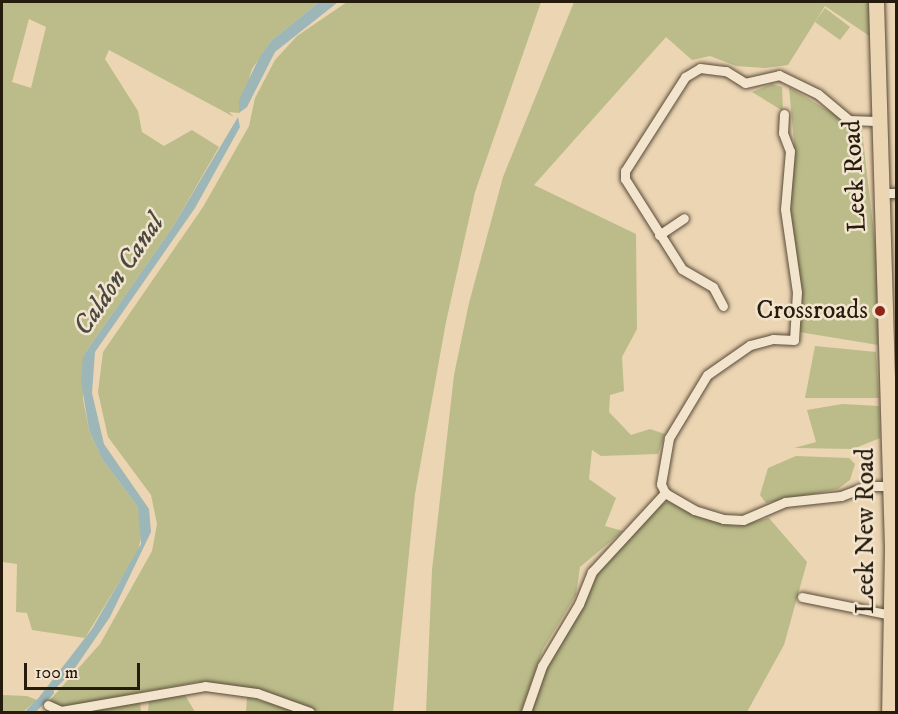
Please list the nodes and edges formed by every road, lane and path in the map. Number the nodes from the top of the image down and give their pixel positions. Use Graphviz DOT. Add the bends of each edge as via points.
graph roads {
  1 [pos="876,2"];
  2 [pos="784,114"];
  3 [pos="876,121"];
  4 [pos="889,193"];
  5 [pos="684,218"];
  6 [pos="659,235"];
  7 [pos="723,306"];
  8 [pos="885,348"];
  9 [pos="890,486"];
  10 [pos="665,493"];
  11 [pos="894,548"];
  12 [pos="807,595"];
  13 [pos="891,615"];
  14 [pos="48,705"];
  15 [pos="310,712"];
  16 [pos="526,712"];
  17 [pos="889,712"];
  1 -- 3 [label="highway, Leek Road"];
  2 -- 10 [label="street" via="783,133 790,151 785,209 797,292 794,340 773,339 750,345 707,375 669,438 662,462"];
  3 -- 4 [label="highway, Leek Road"];
  3 -- 6 [label="street" via="849,120 792,78 779,75 745,83 726,70 700,68 685,77 625,171"];
  4 -- 8 [label="highway, Leek Road"];
  5 -- 6 [label="street"];
  6 -- 7 [label="street" via="689,276 718,292"];
  8 -- 9 [label="highway, Leek New Road"];
  9 -- 10 [label="street" via="867,486 842,496 785,502 743,520 708,515"];
  9 -- 11 [label="highway, Leek New Road"];
  10 -- 16 [label="street" via="592,572 579,604 542,666"];
  11 -- 13 [label="highway, Leek New Road"];
  12 -- 13 [label="street"];
  13 -- 17 [label="highway, Leek New Road"];
  14 -- 15 [label="street" via="61,711 205,686 257,693"];
}
